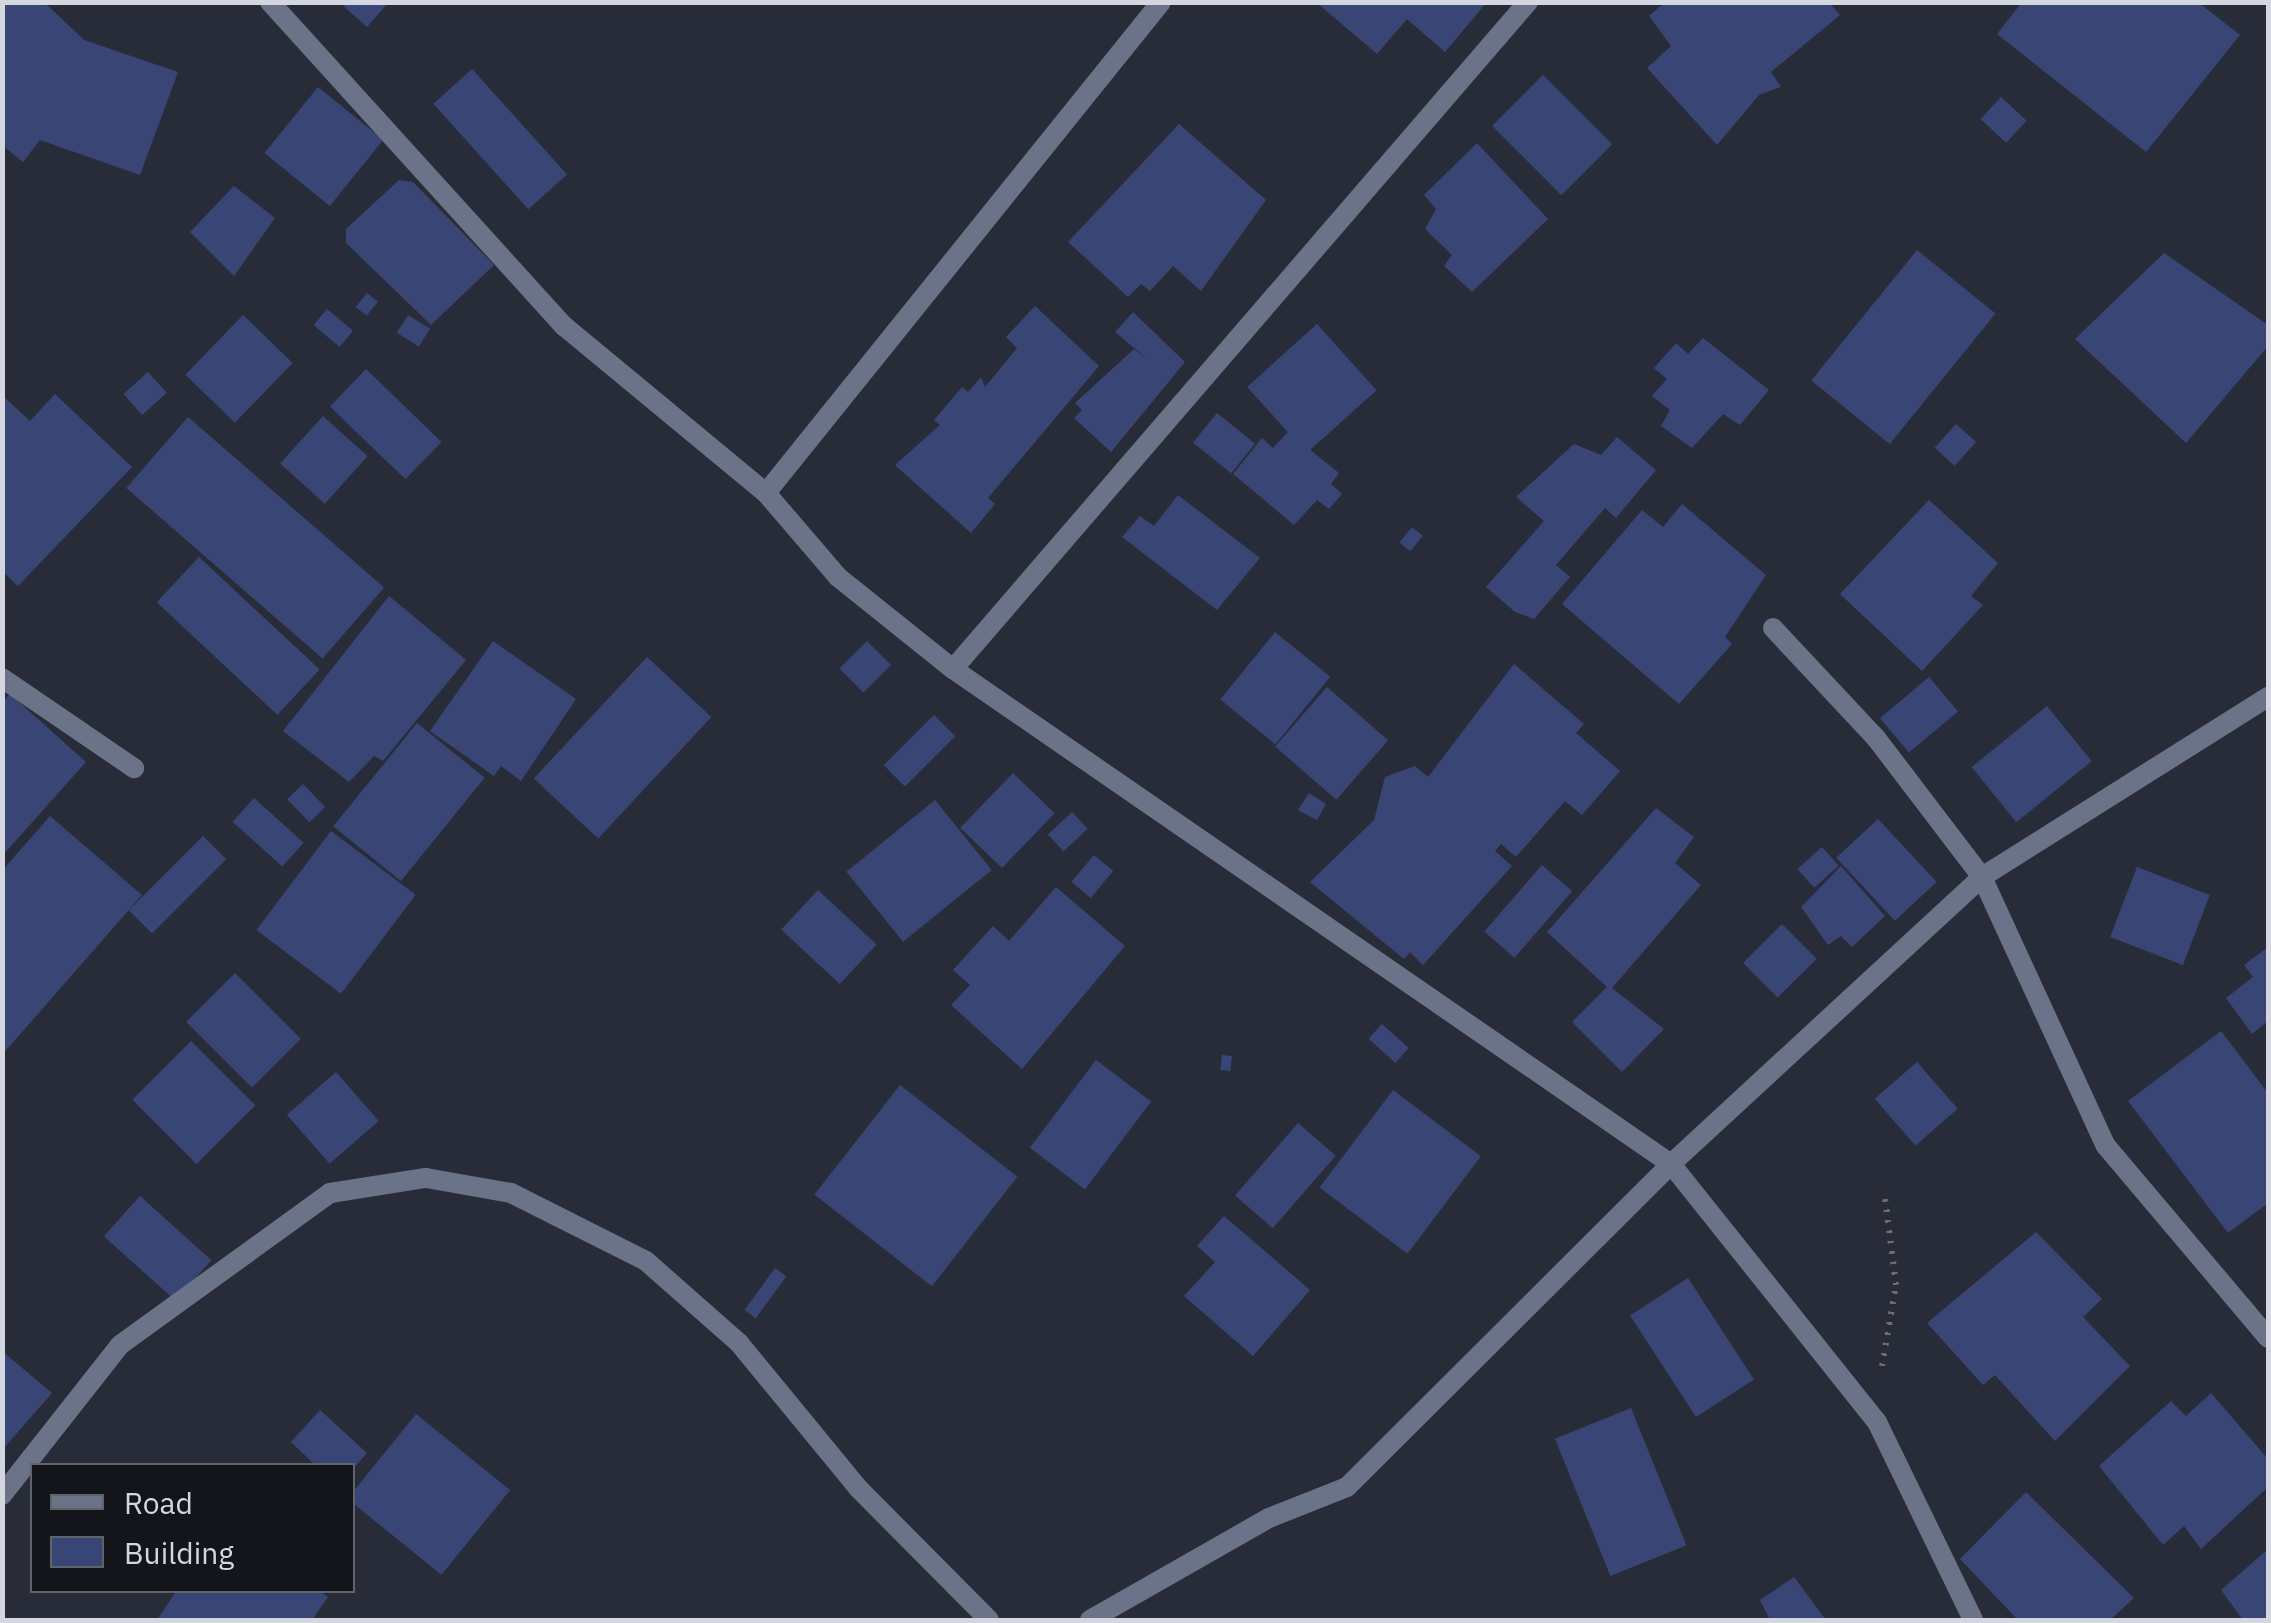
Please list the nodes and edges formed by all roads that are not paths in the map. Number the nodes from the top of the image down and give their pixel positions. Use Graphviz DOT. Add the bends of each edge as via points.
graph roads {
  1 [pos="270,2"];
  2 [pos="1161,2"];
  3 [pos="1528,2"];
  4 [pos="766,493"];
  5 [pos="1773,628"];
  6 [pos="953,670"];
  7 [pos="2,678"];
  8 [pos="2268,697"];
  9 [pos="134,768"];
  10 [pos="1982,877"];
  11 [pos="1671,1164"];
  12 [pos="2268,1338"];
  13 [pos="2,1495"];
  14 [pos="989,1620"];
  15 [pos="1090,1620"];
  16 [pos="1973,1620"];
  1 -- 4 [label="street" via="564,326"];
  2 -- 4 [label="street"];
  3 -- 6 [label="street"];
  4 -- 6 [label="street" via="838,577"];
  5 -- 10 [label="street" via="1876,738"];
  6 -- 11 [label="street"];
  7 -- 9 [label="street"];
  8 -- 10 [label="street"];
  10 -- 11 [label="street"];
  10 -- 12 [label="street" via="2106,1146"];
  11 -- 15 [label="street" via="1347,1487 1269,1518"];
  11 -- 16 [label="street" via="1877,1422"];
  13 -- 14 [label="street" via="120,1344 330,1192 426,1178 511,1193 646,1262 740,1343 858,1488"];
}
